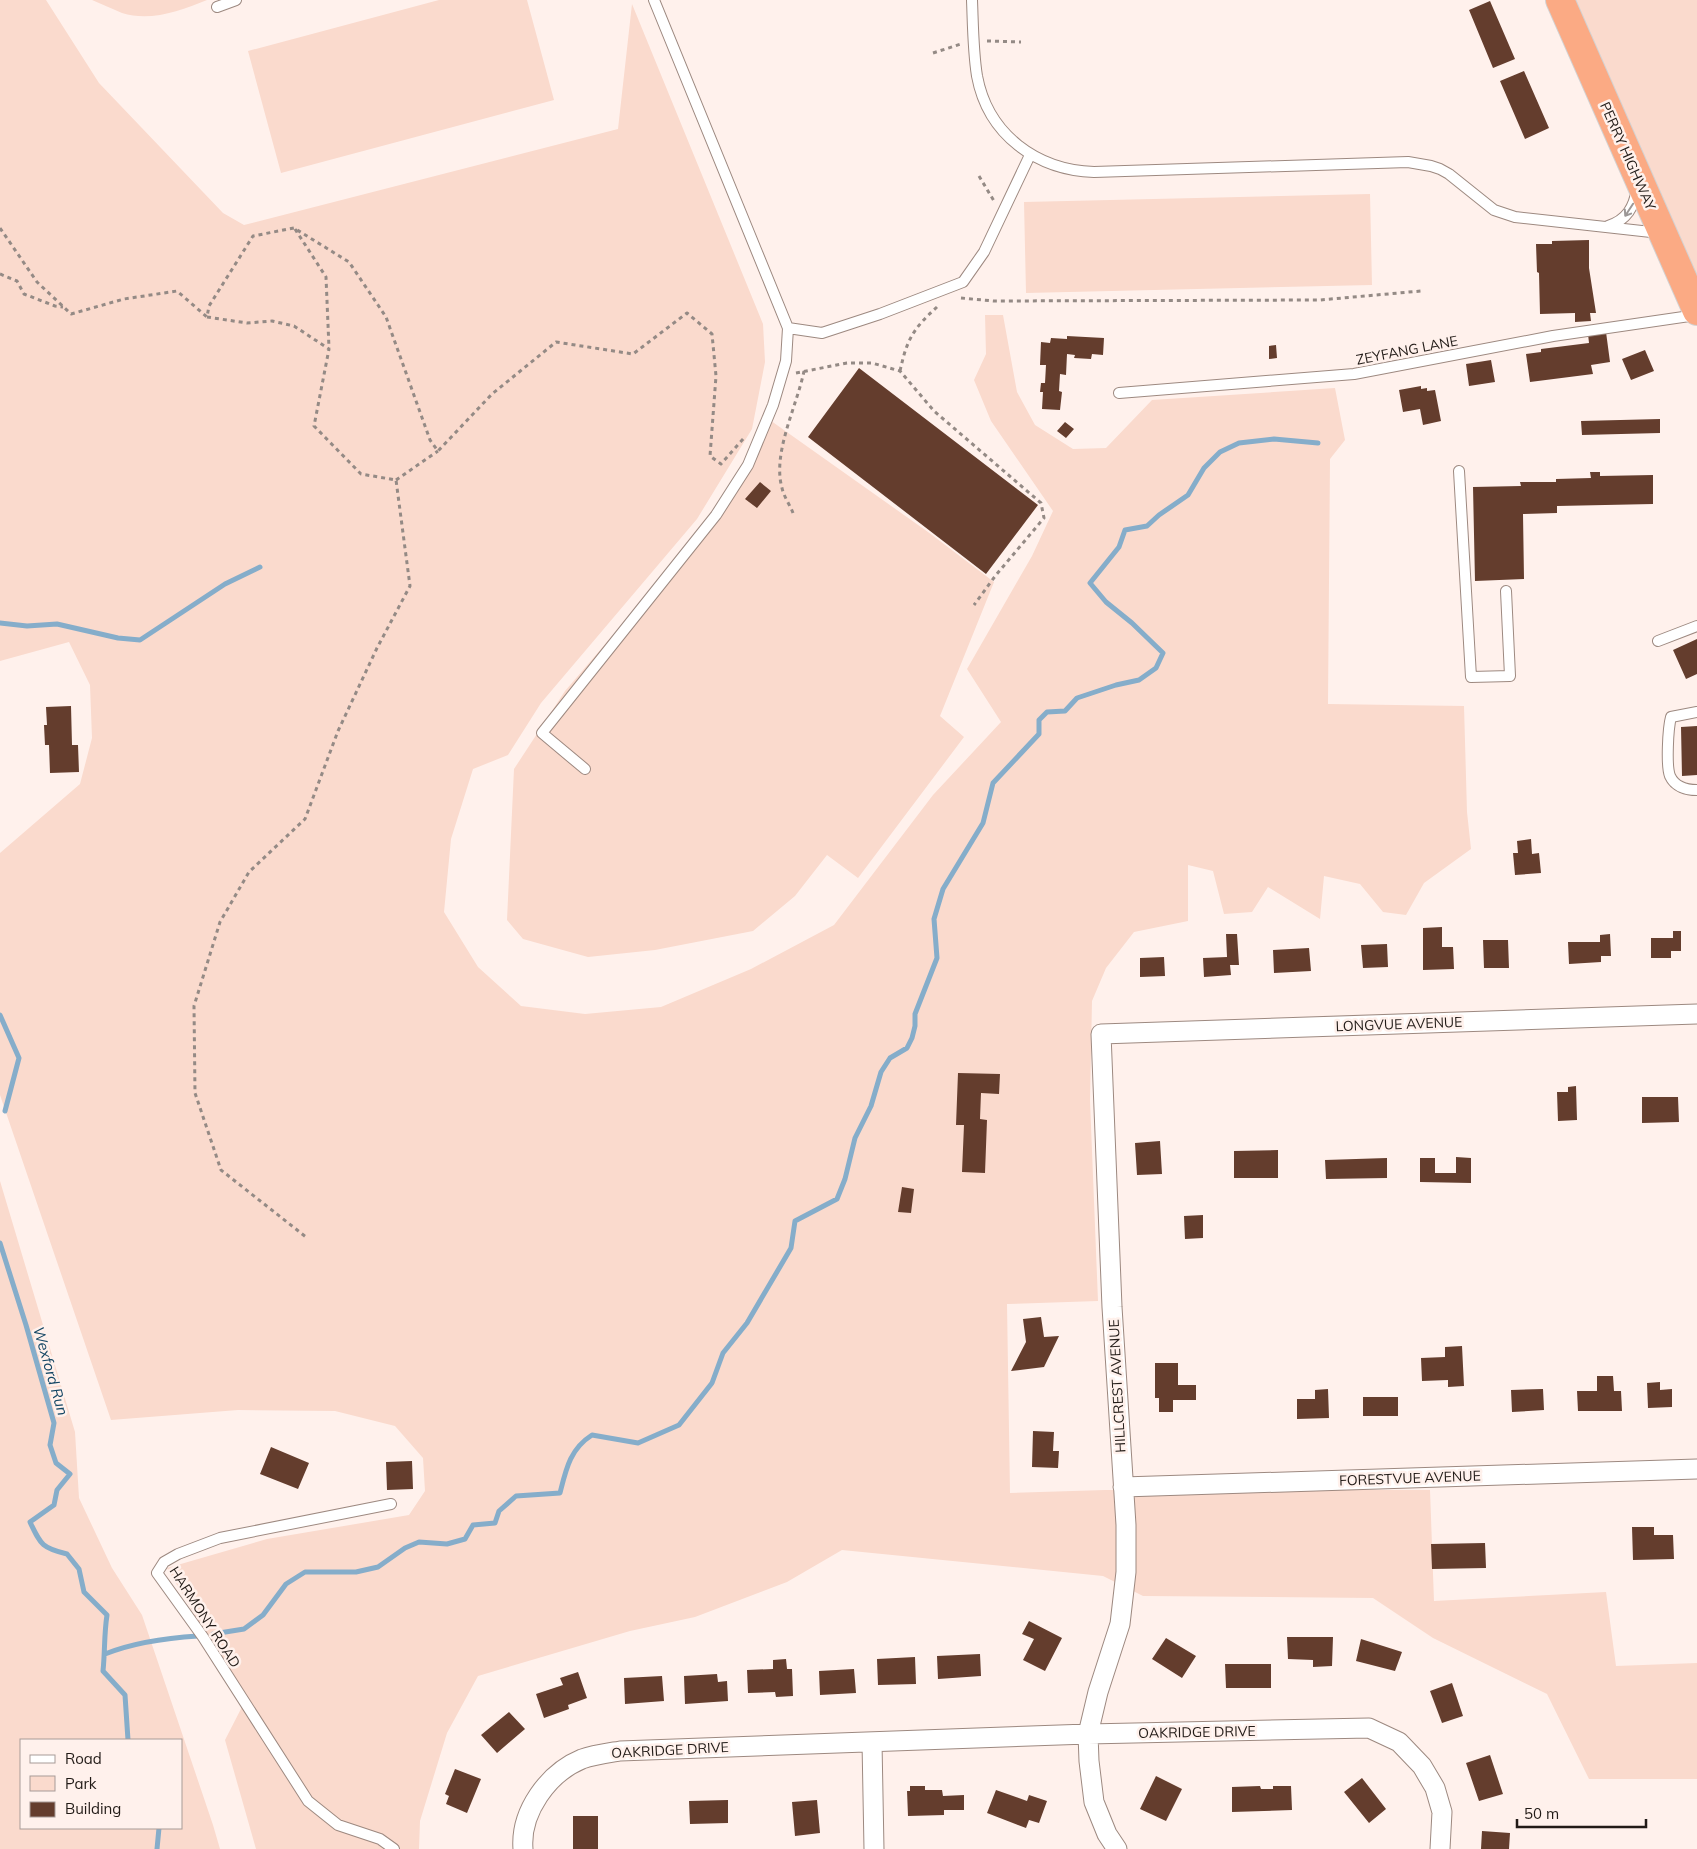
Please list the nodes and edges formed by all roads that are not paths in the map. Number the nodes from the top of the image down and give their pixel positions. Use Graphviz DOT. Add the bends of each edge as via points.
graph roads {
  1 [pos="236,0"];
  2 [pos="654,0"];
  3 [pos="972,0"];
  4 [pos="1560,0"];
  5 [pos="217,7"];
  6 [pos="1030,155"];
  7 [pos="1639,182"];
  8 [pos="1605,227"];
  9 [pos="1662,233"];
  10 [pos="1697,311"];
  11 [pos="1697,315"];
  12 [pos="788,328"];
  13 [pos="1120,393"];
  14 [pos="1458,471"];
  15 [pos="1506,591"];
  16 [pos="1697,626"];
  17 [pos="1658,641"];
  18 [pos="1697,712"];
  19 [pos="586,770"];
  20 [pos="1697,790"];
  21 [pos="1697,1014"];
  22 [pos="1101,1034"];
  23 [pos="1697,1469"];
  24 [pos="1123,1487"];
  25 [pos="390,1504"];
  26 [pos="1088,1734"];
  27 [pos="872,1742"];
  28 [pos="394,1849"];
  29 [pos="523,1849"];
  30 [pos="874,1849"];
  31 [pos="1116,1849"];
  32 [pos="1440,1849"];
  1 -- 5 [label="lane"];
  2 -- 12 [label="lane"];
  3 -- 6 [label="lane" via="975,61 983,94 1003,130"];
  4 -- 7 [label="highway, PERRY HIGHWAY"];
  6 -- 8 [label="lane" via="1068,170 1094,172 1414,162 1449,174 1504,214"];
  6 -- 12 [label="lane" via="984,252 963,282 822,333"];
  7 -- 8 [label="lane, one-way" via="1629,212 1621,221"];
  7 -- 9 [label="highway, PERRY HIGHWAY"];
  8 -- 9 [label="lane"];
  9 -- 10 [label="highway, PERRY HIGHWAY"];
  11 -- 13 [label="lane, ZEYFANG LANE" via="1553,336 1354,374"];
  12 -- 19 [label="lane" via="782,375 748,465 716,515 542,732"];
  14 -- 15 [label="lane" via="1471,678 1510,676"];
  16 -- 17 [label="lane"];
  18 -- 20 [label="lane" via="1671,717 1669,751 1670,777 1679,787"];
  21 -- 22 [label="street, LONGVUE AVENUE"];
  22 -- 24 [label="street, HILLCREST AVENUE"];
  23 -- 24 [label="street, FORESTVUE AVENUE"];
  24 -- 26 [label="street, HILLCREST AVENUE" via="1126,1572 1120,1624"];
  25 -- 28 [label="lane, HARMONY ROAD" via="220,1538 178,1554 164,1562 157,1573 203,1637 308,1801 338,1825 380,1839"];
  26 -- 27 [label="street, OAKRIDGE DRIVE"];
  26 -- 31 [label="street, HILLCREST AVENUE" via="1094,1802"];
  26 -- 32 [label="street, OAKRIDGE DRIVE" via="1369,1728 1399,1742 1422,1766 1435,1788 1442,1812"];
  27 -- 29 [label="street, OAKRIDGE DRIVE" via="620,1750 582,1759 557,1774 539,1793 526,1821"];
  27 -- 30 [label="street"];
}
